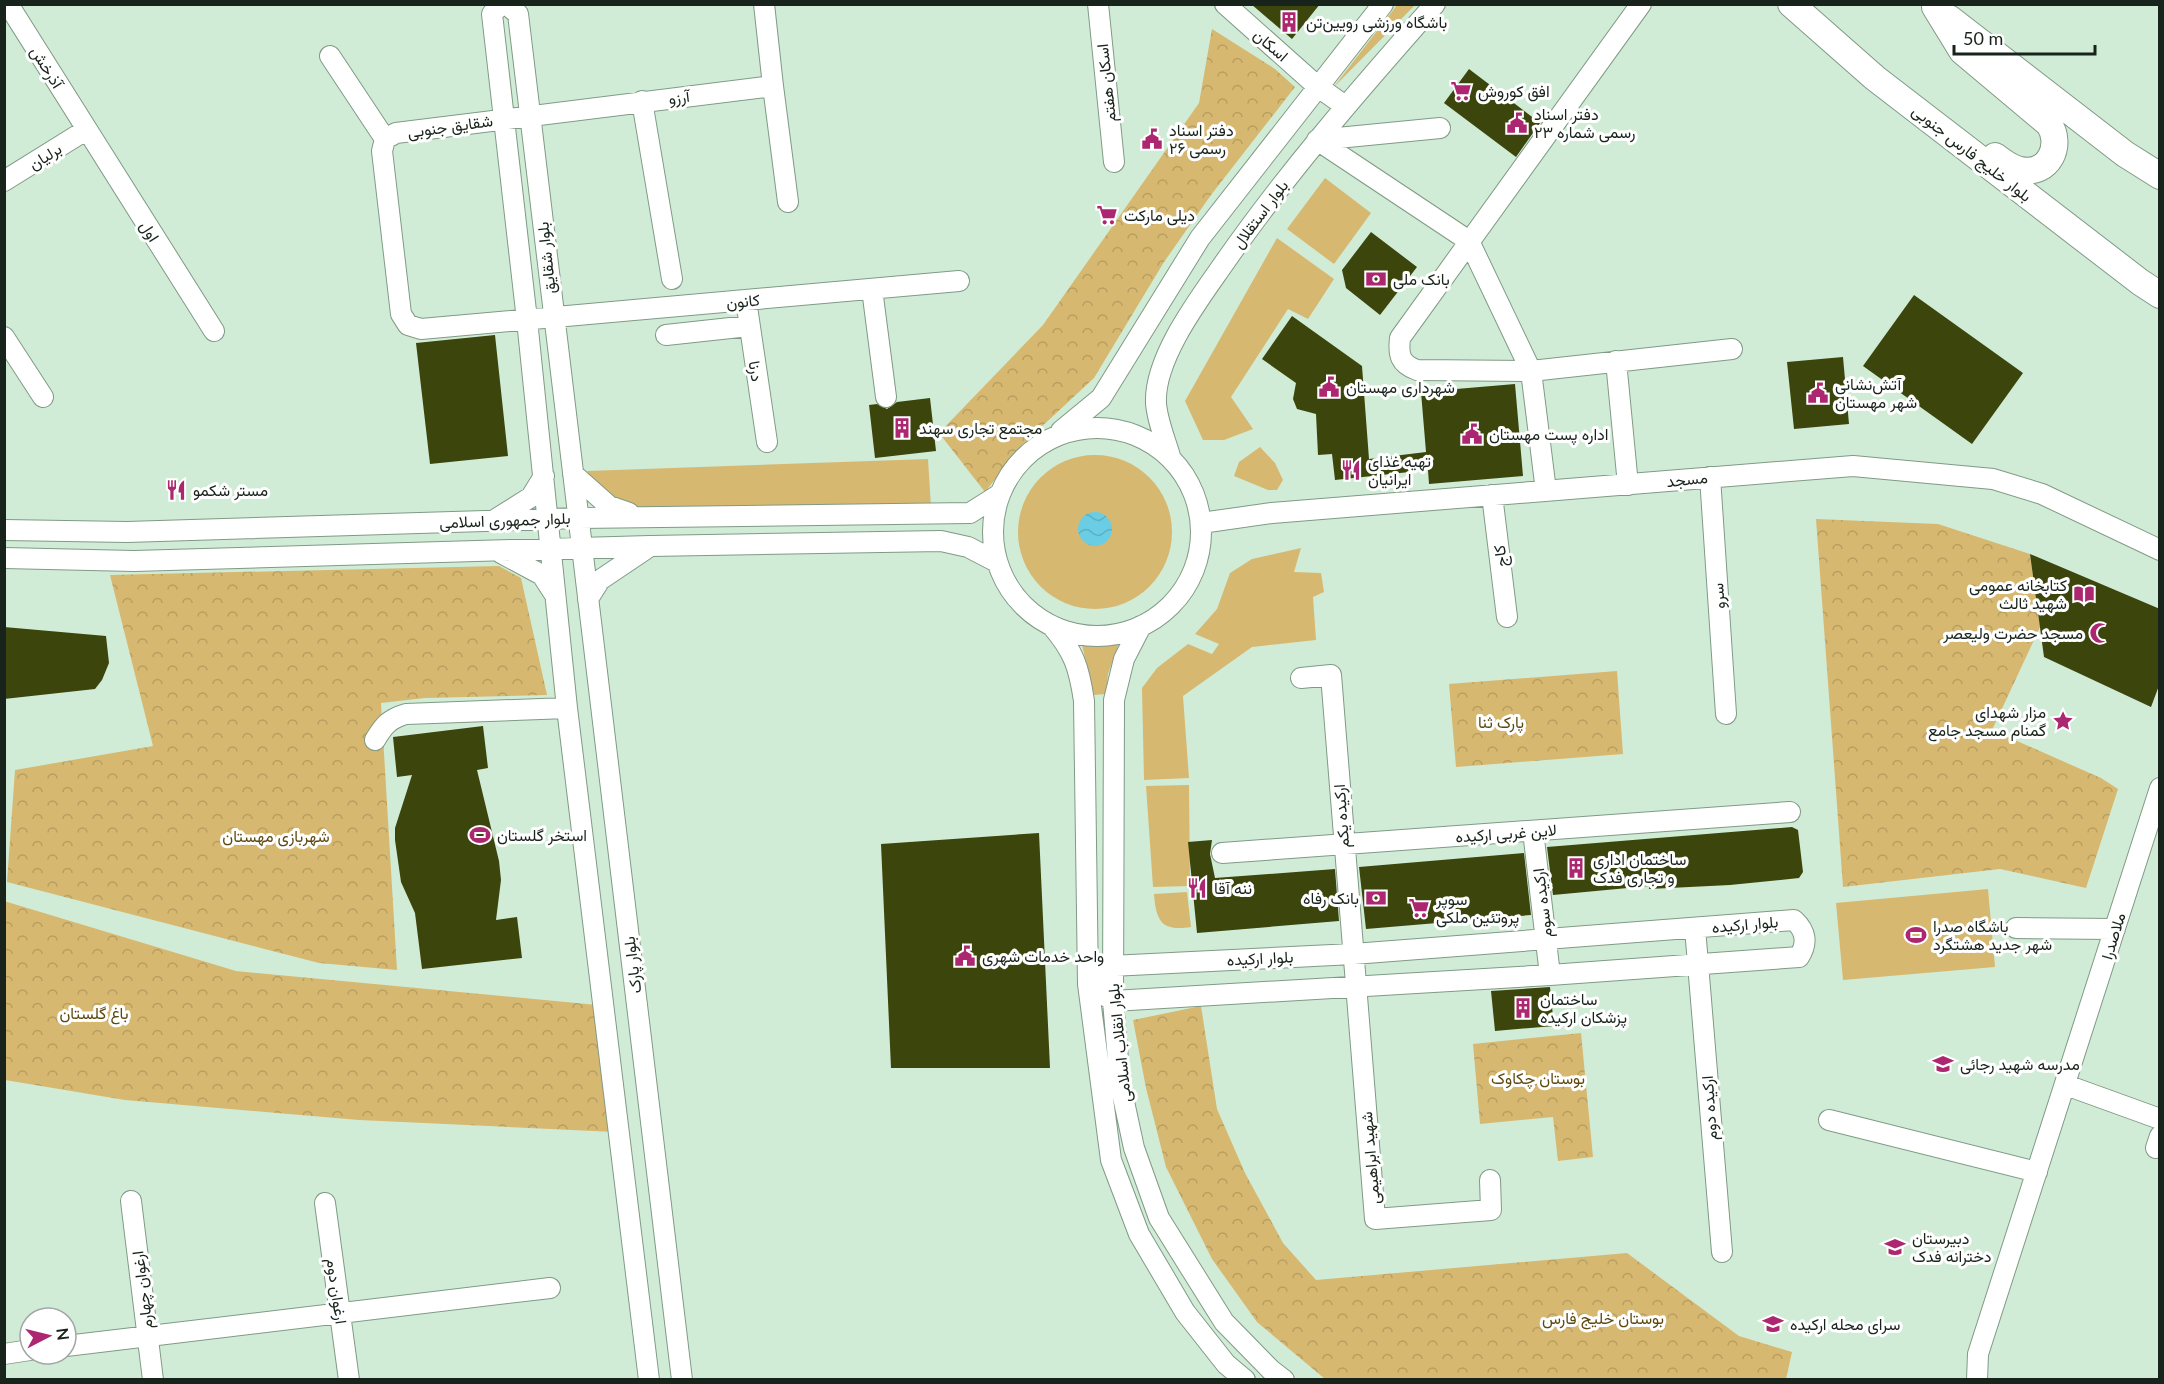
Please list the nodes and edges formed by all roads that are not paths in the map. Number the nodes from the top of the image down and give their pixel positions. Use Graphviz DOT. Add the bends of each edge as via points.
graph roads {
  1 [pos="8,4"];
  2 [pos="501,4"];
  3 [pos="506,4"];
  4 [pos="764,4"];
  5 [pos="1098,4"];
  6 [pos="1225,4"];
  7 [pos="1383,4"];
  8 [pos="1435,4"];
  9 [pos="1641,4"];
  10 [pos="1791,4"];
  11 [pos="1933,6"];
  12 [pos="330,56"];
  13 [pos="1875,78"];
  14 [pos="773,86"];
  15 [pos="1317,86"];
  16 [pos="642,101"];
  17 [pos="1345,106"];
  18 [pos="530,115"];
  19 [pos="504,118"];
  20 [pos="1440,128"];
  21 [pos="86,130"];
  22 [pos="391,136"];
  23 [pos="1317,140"];
  24 [pos="1114,162"];
  25 [pos="2160,176"];
  26 [pos="4,181"];
  27 [pos="788,202"];
  28 [pos="1469,241"];
  29 [pos="672,279"];
  30 [pos="959,281"];
  31 [pos="872,289"];
  32 [pos="2160,295"];
  33 [pos="746,300"];
  34 [pos="553,318"];
  35 [pos="527,320"];
  36 [pos="749,326"];
  37 [pos="214,331"];
  38 [pos="666,335"];
  39 [pos="4,337"];
  40 [pos="1732,349"];
  41 [pos="1616,361"];
  42 [pos="1531,370"];
  43 [pos="43,397"];
  44 [pos="886,397"];
  45 [pos="1057,435"];
  46 [pos="767,442"];
  47 [pos="1170,456"];
  48 [pos="573,474"];
  49 [pos="544,476"];
  50 [pos="1710,477"];
  51 [pos="1628,485"];
  52 [pos="1546,491"];
  53 [pos="1000,494"];
  54 [pos="1492,495"];
  55 [pos="639,517"];
  56 [pos="579,518"];
  57 [pos="549,520"];
  58 [pos="493,521"];
  59 [pos="1201,523"];
  60 [pos="4,530"];
  61 [pos="651,546"];
  62 [pos="552,550"];
  63 [pos="583,550"];
  64 [pos="2160,550"];
  65 [pos="496,551"];
  66 [pos="4,558"];
  67 [pos="997,562"];
  68 [pos="557,598"];
  69 [pos="588,599"];
  70 [pos="1507,617"];
  71 [pos="1052,626"];
  72 [pos="1142,627"];
  73 [pos="1301,678"];
  74 [pos="567,708"];
  75 [pos="1726,714"];
  76 [pos="375,740"];
  77 [pos="2160,788"];
  78 [pos="1790,812"];
  79 [pos="1533,831"];
  80 [pos="1343,845"];
  81 [pos="1222,853"];
  82 [pos="1695,928"];
  83 [pos="2016,928"];
  84 [pos="2115,929"];
  85 [pos="1546,940"];
  86 [pos="1353,954"];
  87 [pos="1699,964"];
  88 [pos="1111,966"];
  89 [pos="1550,975"];
  90 [pos="1088,984"];
  91 [pos="1356,987"];
  92 [pos="1113,1001"];
  93 [pos="2066,1085"];
  94 [pos="2160,1119"];
  95 [pos="1829,1120"];
  96 [pos="2037,1172"];
  97 [pos="1490,1180"];
  98 [pos="131,1202"];
  99 [pos="325,1203"];
  100 [pos="1722,1252"];
  101 [pos="550,1288"];
  102 [pos="340,1314"];
  103 [pos="147,1336"];
  104 [pos="78,1345"];
  105 [pos="153,1380"];
  106 [pos="349,1380"];
  107 [pos="650,1380"];
  108 [pos="682,1380"];
  109 [pos="1245,1380"];
  110 [pos="1284,1380"];
  111 [pos="1977,1380"];
  1 -- 21 [label="street, آذرخش"];
  2 -- 19 [label="street, بلوار شقایق" via="492,14"];
  3 -- 18 [label="street, بلوار شقایق" via="518,14"];
  4 -- 14 [label="street"];
  5 -- 24 [label="street, اسکان هفتم"];
  6 -- 15 [label="street, اسکان"];
  7 -- 15 [label="street, بلوار استقلال"];
  8 -- 17 [label="street, بلوار استقلال"];
  9 -- 28 [label="street"];
  10 -- 13 [label="main road, بلوار خلیج فارس جنوبی"];
  11 -- 13 [label="main road" via="1962,51 2049,124 2056,134 2051,158 2033,171 2011,168 1920,98"];
  11 -- 25 [label="main road" via="2125,154"];
  12 -- 22 [label="street"];
  13 -- 32 [label="main road, بلوار خلیج فارس جنوبی"];
  14 -- 16 [label="street, آرزو"];
  14 -- 27 [label="street"];
  15 -- 17 [label="street, اسکان"];
  15 -- 45 [label="street, بلوار استقلال" via="1200,238 1101,398"];
  16 -- 18 [label="street, آرزو"];
  16 -- 29 [label="street"];
  17 -- 23 [label="street, بلوار استقلال"];
  18 -- 19 [label="street, آرزو"];
  18 -- 34 [label="street, بلوار شقایق"];
  19 -- 22 [label="street, شقایق جنوبی"];
  19 -- 35 [label="street, بلوار شقایق"];
  20 -- 23 [label="street"];
  21 -- 26 [label="street, برلیان"];
  21 -- 37 [label="street, اول"];
  22 -- 35 [label="street" via="382,151 401,314 408,325 421,329"];
  23 -- 28 [label="street"];
  23 -- 47 [label="street, بلوار استقلال" via="1263,207 1193,307 1163,365 1156,402"];
  28 -- 42 [label="street"];
  28 -- 42 [label="street" via="1400,338 1400,358 1407,367 1417,370"];
  30 -- 31 [label="street, کانون"];
  31 -- 33 [label="street, کانون"];
  31 -- 44 [label="street"];
  33 -- 34 [label="street, کانون"];
  33 -- 36 [label="street, درنا"];
  34 -- 35 [label="street, کانون"];
  34 -- 48 [label="street, بلوار شقایق"];
  35 -- 49 [label="street, بلوار شقایق"];
  36 -- 38 [label="street"];
  36 -- 46 [label="street, درنا"];
  39 -- 43 [label="street"];
  40 -- 41 [label="street"];
  41 -- 42 [label="street"];
  41 -- 51 [label="street"];
  42 -- 52 [label="street"];
  45 -- 47 [label="street" via="1080,428 1128,431"];
  45 -- 53 [label="street" via="1022,458"];
  47 -- 59 [label="street" via="1196,498"];
  48 -- 55 [label="street" via="609,506"];
  48 -- 56 [label="street, بلوار شقایق"];
  49 -- 57 [label="street, بلوار شقایق"];
  49 -- 58 [label="street" via="531,497"];
  50 -- 51 [label="street, مسجد"];
  50 -- 64 [label="street, مسجد" via="1853,466 1993,479 2042,494"];
  50 -- 75 [label="street, سرو"];
  51 -- 52 [label="street, مسجد"];
  52 -- 54 [label="street, مسجد"];
  53 -- 55 [label="street, بلوار جمهوری اسلامی" via="970,513"];
  53 -- 67 [label="street" via="993,528"];
  54 -- 59 [label="street, مسجد" via="1272,513"];
  54 -- 70 [label="street, کاج"];
  55 -- 56 [label="street, بلوار جمهوری اسلامی"];
  56 -- 57 [label="street, بلوار جمهوری اسلامی"];
  56 -- 63 [label="street, بلوار شقایق"];
  57 -- 58 [label="street, بلوار جمهوری اسلامی"];
  57 -- 62 [label="street, بلوار شقایق"];
  58 -- 60 [label="street, بلوار جمهوری اسلامی" via="127,532"];
  59 -- 72 [label="street" via="1200,548 1181,595"];
  61 -- 63 [label="street, بلوار جمهوری اسلامی"];
  61 -- 67 [label="street, بلوار جمهوری اسلامی" via="941,541 968,547"];
  61 -- 69 [label="street" via="600,580"];
  62 -- 63 [label="street, بلوار جمهوری اسلامی"];
  62 -- 65 [label="street, بلوار جمهوری اسلامی"];
  62 -- 68 [label="street, بلوار پارک"];
  63 -- 69 [label="street, بلوار پارک"];
  65 -- 66 [label="street, بلوار جمهوری اسلامی" via="134,561"];
  65 -- 68 [label="street" via="542,575"];
  67 -- 71 [label="street" via="1018,600"];
  68 -- 74 [label="street, بلوار پارک"];
  69 -- 108 [label="street, بلوار پارک"];
  71 -- 72 [label="street" via="1096,636"];
  71 -- 90 [label="street, بلوار انقلاب اسلامی" via="1070,648 1084,701"];
  72 -- 88 [label="street, بلوار انقلاب اسلامی" via="1124,659 1114,700"];
  73 -- 80 [label="street, ارکیده یکم" via="1331,675"];
  74 -- 76 [label="street" via="406,714 392,718"];
  74 -- 107 [label="street, بلوار پارک"];
  77 -- 84 [label="street, ملاصدرا"];
  78 -- 79 [label="street, لاین غربی ارکیده"];
  79 -- 80 [label="street, لاین غربی ارکیده"];
  79 -- 85 [label="street, ارکیده سوم"];
  80 -- 81 [label="street, لاین غربی ارکیده"];
  80 -- 86 [label="street, ارکیده یکم"];
  82 -- 85 [label="street, بلوار ارکیده"];
  82 -- 87 [label="street, ارکیده دوم"];
  82 -- 87 [label="street, بلوار ارکیده" via="1794,920 1802,927 1805,938 1805,948 1799,957"];
  83 -- 84 [label="street"];
  84 -- 93 [label="street, ملاصدرا"];
  85 -- 86 [label="street, بلوار ارکیده"];
  85 -- 89 [label="street, ارکیده سوم"];
  86 -- 88 [label="street, بلوار ارکیده"];
  86 -- 91 [label="street, ارکیده یکم"];
  87 -- 89 [label="street, بلوار ارکیده"];
  87 -- 100 [label="street, ارکیده دوم"];
  88 -- 90 [label="street"];
  88 -- 92 [label="street, بلوار انقلاب اسلامی"];
  89 -- 91 [label="street, بلوار ارکیده"];
  90 -- 92 [label="street"];
  90 -- 109 [label="street, بلوار انقلاب اسلامی" via="1111,1160 1139,1234 1185,1312 1226,1364"];
  91 -- 92 [label="street, بلوار ارکیده"];
  91 -- 97 [label="street, شهید ابراهیمی" via="1376,1219 1491,1210"];
  92 -- 110 [label="street, بلوار انقلاب اسلامی" via="1120,1083 1134,1148 1160,1218 1224,1322"];
  93 -- 94 [label="street"];
  93 -- 96 [label="street, ملاصدرا"];
  95 -- 96 [label="street"];
  96 -- 111 [label="street, ملاصدرا" via="1978,1354"];
  98 -- 103 [label="street, ارغوان چهارم"];
  99 -- 102 [label="street, ارغوان دوم"];
  101 -- 102 [label="street"];
  102 -- 103 [label="street"];
  102 -- 106 [label="street, ارغوان دوم"];
  103 -- 104 [label="street"];
  103 -- 105 [label="street, ارغوان چهارم"];
}
